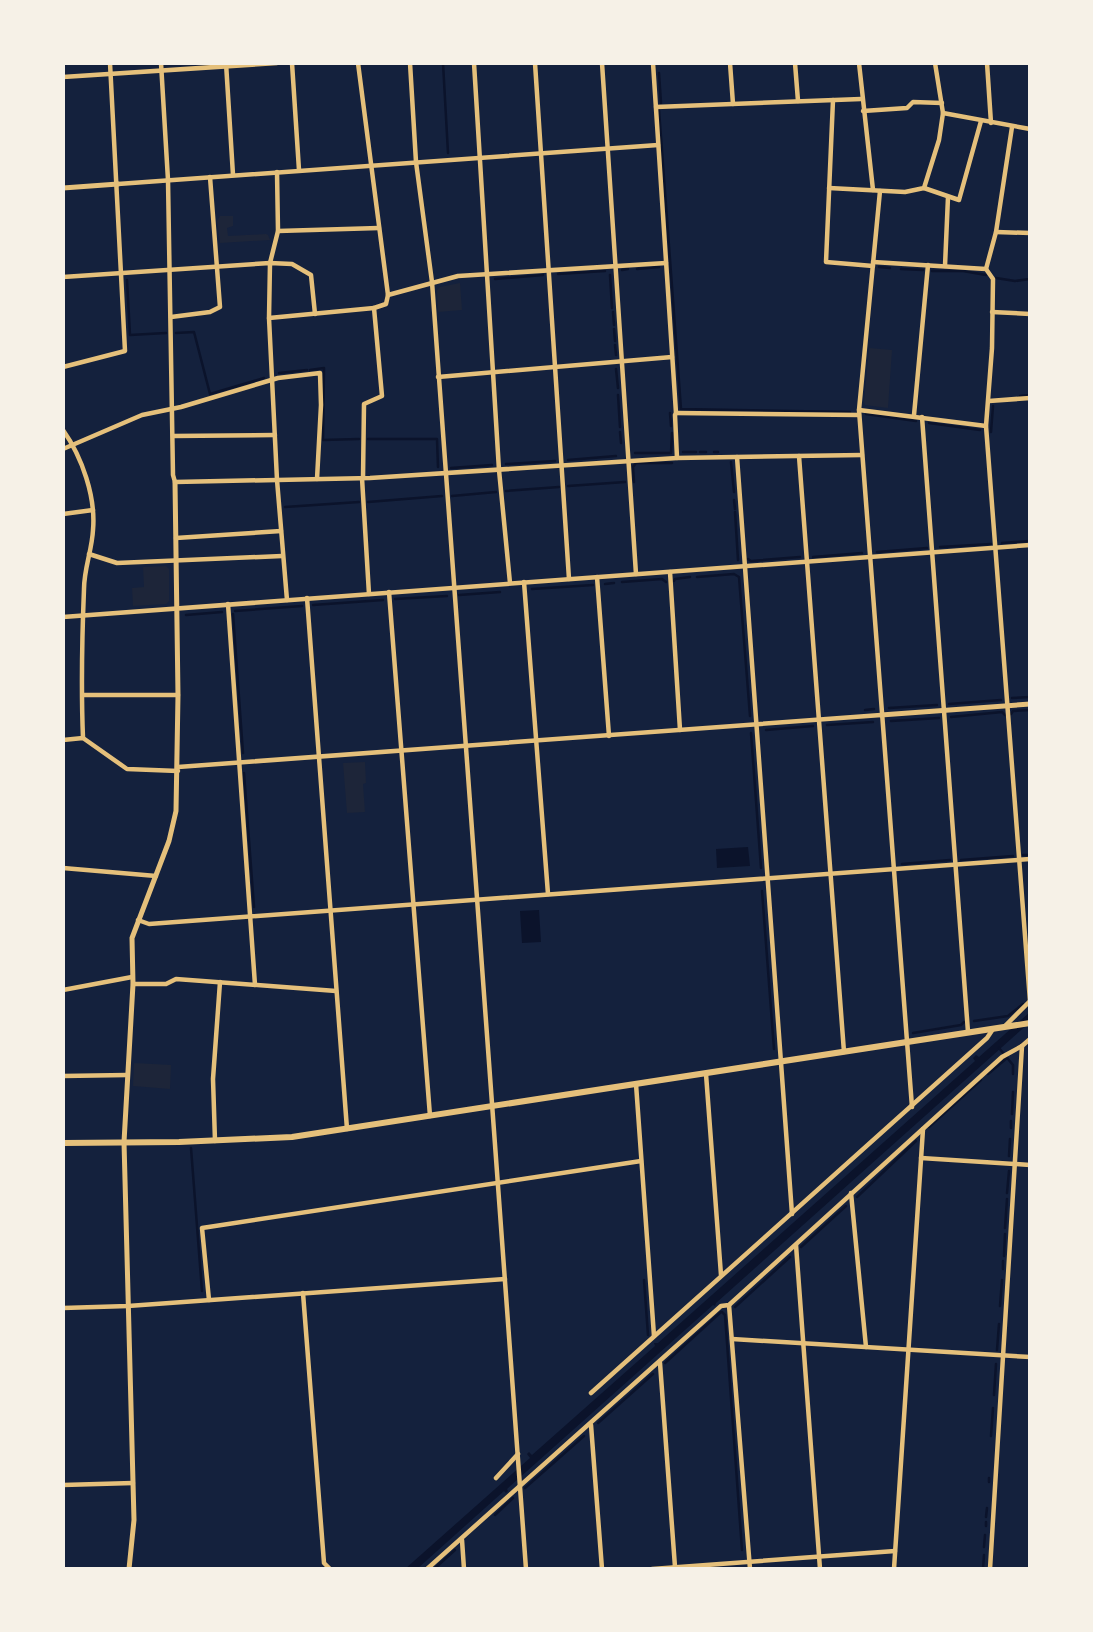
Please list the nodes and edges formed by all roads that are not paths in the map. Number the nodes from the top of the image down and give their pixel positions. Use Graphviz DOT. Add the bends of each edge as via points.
graph roads {
  1 [pos="110,63"];
  2 [pos="161,63"];
  3 [pos="276,63"];
  4 [pos="292,63"];
  5 [pos="358,63"];
  6 [pos="410,63"];
  7 [pos="474,63"];
  8 [pos="535,63"];
  9 [pos="602,63"];
  10 [pos="653,63"];
  11 [pos="730,63"];
  12 [pos="795,63"];
  13 [pos="859,63"];
  14 [pos="935,63"];
  15 [pos="987,63"];
  16 [pos="226,65"];
  17 [pos="161,71"];
  18 [pos="111,74"];
  19 [pos="63,77"];
  20 [pos="862,99"];
  21 [pos="832,100"];
  22 [pos="798,101"];
  23 [pos="942,103"];
  24 [pos="733,104"];
  25 [pos="656,107"];
  26 [pos="863,111"];
  27 [pos="943,113"];
  28 [pos="981,121"];
  29 [pos="991,123"];
  30 [pos="1013,127"];
  31 [pos="1030,130"];
  32 [pos="658,145"];
  33 [pos="608,149"];
  34 [pos="541,153"];
  35 [pos="480,158"];
  36 [pos="416,162"];
  37 [pos="371,165"];
  38 [pos="299,170"];
  39 [pos="278,172"];
  40 [pos="233,175"];
  41 [pos="210,177"];
  42 [pos="168,180"];
  43 [pos="118,184"];
  44 [pos="63,188"];
  45 [pos="829,188"];
  46 [pos="924,188"];
  47 [pos="873,190"];
  48 [pos="880,191"];
  49 [pos="948,197"];
  50 [pos="379,228"];
  51 [pos="278,231"];
  52 [pos="996,232"];
  53 [pos="1030,233"];
  54 [pos="270,263"];
  55 [pos="666,263"];
  56 [pos="873,264"];
  57 [pos="216,265"];
  58 [pos="928,265"];
  59 [pos="615,266"];
  60 [pos="946,266"];
  61 [pos="986,269"];
  62 [pos="170,270"];
  63 [pos="548,270"];
  64 [pos="122,274"];
  65 [pos="487,274"];
  66 [pos="63,277"];
  67 [pos="432,282"];
  68 [pos="388,296"];
  69 [pos="374,307"];
  70 [pos="992,312"];
  71 [pos="314,314"];
  72 [pos="1030,314"];
  73 [pos="171,317"];
  74 [pos="269,318"];
  75 [pos="672,357"];
  76 [pos="622,361"];
  77 [pos="555,366"];
  78 [pos="63,367"];
  79 [pos="493,371"];
  80 [pos="438,377"];
  81 [pos="272,380"];
  82 [pos="1030,398"];
  83 [pos="989,401"];
  84 [pos="173,408"];
  85 [pos="676,412"];
  86 [pos="859,412"];
  87 [pos="914,415"];
  88 [pos="922,417"];
  89 [pos="986,426"];
  90 [pos="63,430"];
  91 [pos="275,435"];
  92 [pos="173,436"];
  93 [pos="73,445"];
  94 [pos="63,449"];
  95 [pos="862,455"];
  96 [pos="799,456"];
  97 [pos="737,457"];
  98 [pos="677,458"];
  99 [pos="629,460"];
  100 [pos="561,465"];
  101 [pos="499,470"];
  102 [pos="445,474"];
  103 [pos="362,478"];
  104 [pos="317,479"];
  105 [pos="277,480"];
  106 [pos="175,482"];
  107 [pos="93,510"];
  108 [pos="63,514"];
  109 [pos="281,531"];
  110 [pos="176,538"];
  111 [pos="1030,545"];
  112 [pos="995,547"];
  113 [pos="932,552"];
  114 [pos="89,554"];
  115 [pos="283,556"];
  116 [pos="869,557"];
  117 [pos="807,561"];
  118 [pos="176,562"];
  119 [pos="744,566"];
  120 [pos="670,572"];
  121 [pos="636,574"];
  122 [pos="597,577"];
  123 [pos="569,579"];
  124 [pos="524,582"];
  125 [pos="510,583"];
  126 [pos="453,587"];
  127 [pos="389,592"];
  128 [pos="369,594"];
  129 [pos="307,598"];
  130 [pos="287,600"];
  131 [pos="228,604"];
  132 [pos="177,608"];
  133 [pos="83,616"];
  134 [pos="63,617"];
  135 [pos="83,695"];
  136 [pos="178,695"];
  137 [pos="1030,704"];
  138 [pos="1008,706"];
  139 [pos="944,710"];
  140 [pos="881,715"];
  141 [pos="819,719"];
  142 [pos="756,724"];
  143 [pos="681,730"];
  144 [pos="609,736"];
  145 [pos="83,738"];
  146 [pos="63,740"];
  147 [pos="536,742"];
  148 [pos="466,748"];
  149 [pos="401,751"];
  150 [pos="320,756"];
  151 [pos="239,763"];
  152 [pos="178,769"];
  153 [pos="1030,859"];
  154 [pos="1019,860"];
  155 [pos="955,865"];
  156 [pos="63,868"];
  157 [pos="893,869"];
  158 [pos="830,874"];
  159 [pos="156,876"];
  160 [pos="767,878"];
  161 [pos="548,894"];
  162 [pos="476,900"];
  163 [pos="412,905"];
  164 [pos="331,911"];
  165 [pos="250,916"];
  166 [pos="138,920"];
  167 [pos="132,980"];
  168 [pos="220,982"];
  169 [pos="255,985"];
  170 [pos="63,990"];
  171 [pos="336,991"];
  172 [pos="1030,1001"];
  173 [pos="1030,1023"];
  174 [pos="1003,1027"];
  175 [pos="993,1028"];
  176 [pos="968,1032"];
  177 [pos="1030,1039"];
  178 [pos="905,1042"];
  179 [pos="1022,1046"];
  180 [pos="844,1052"];
  181 [pos="781,1063"];
  182 [pos="706,1074"];
  183 [pos="128,1075"];
  184 [pos="63,1076"];
  185 [pos="636,1084"];
  186 [pos="492,1106"];
  187 [pos="912,1107"];
  188 [pos="430,1116"];
  189 [pos="923,1128"];
  190 [pos="347,1129"];
  191 [pos="215,1140"];
  192 [pos="124,1142"];
  193 [pos="63,1143"];
  194 [pos="921,1158"];
  195 [pos="641,1161"];
  196 [pos="1015,1164"];
  197 [pos="1030,1165"];
  198 [pos="497,1183"];
  199 [pos="851,1193"];
  200 [pos="792,1214"];
  201 [pos="796,1244"];
  202 [pos="721,1276"];
  203 [pos="505,1279"];
  204 [pos="303,1293"];
  205 [pos="209,1300"];
  206 [pos="729,1305"];
  207 [pos="128,1306"];
  208 [pos="63,1308"];
  209 [pos="654,1337"];
  210 [pos="732,1339"];
  211 [pos="803,1343"];
  212 [pos="866,1347"];
  213 [pos="908,1350"];
  214 [pos="1003,1355"];
  215 [pos="1030,1357"];
  216 [pos="660,1362"];
  217 [pos="591,1393"];
  218 [pos="591,1424"];
  219 [pos="518,1455"];
  220 [pos="496,1478"];
  221 [pos="133,1483"];
  222 [pos="63,1485"];
  223 [pos="519,1485"];
  224 [pos="462,1539"];
  225 [pos="895,1551"];
  226 [pos="819,1556"];
  227 [pos="750,1562"];
  228 [pos="675,1568"];
  229 [pos="129,1569"];
  230 [pos="330,1569"];
  231 [pos="427,1569"];
  232 [pos="464,1569"];
  233 [pos="526,1569"];
  234 [pos="602,1569"];
  235 [pos="652,1569"];
  236 [pos="750,1569"];
  237 [pos="820,1569"];
  238 [pos="894,1569"];
  239 [pos="990,1569"];
  1 -- 18 [label="street"];
  2 -- 17 [label="street"];
  3 -- 16 [label="street"];
  4 -- 38 [label="street"];
  5 -- 37 [label="street"];
  6 -- 36 [label="street"];
  7 -- 35 [label="street"];
  8 -- 34 [label="street"];
  9 -- 33 [label="street"];
  10 -- 25 [label="street"];
  11 -- 24 [label="street"];
  12 -- 22 [label="street"];
  13 -- 20 [label="street"];
  14 -- 23 [label="street"];
  15 -- 29 [label="street"];
  16 -- 17 [label="street"];
  16 -- 40 [label="street"];
  17 -- 18 [label="street"];
  17 -- 42 [label="street"];
  18 -- 19 [label="street"];
  18 -- 43 [label="street"];
  20 -- 21 [label="street"];
  20 -- 26 [label="street"];
  21 -- 22 [label="street"];
  21 -- 45 [label="street"];
  22 -- 24 [label="street"];
  23 -- 26 [label="street" via="913,102 907,108"];
  23 -- 27 [label="street"];
  24 -- 25 [label="street"];
  25 -- 32 [label="street"];
  26 -- 47 [label="street"];
  27 -- 28 [label="street"];
  27 -- 46 [label="street"];
  28 -- 29 [label="street"];
  28 -- 49 [label="street" via="959,200"];
  29 -- 30 [label="street"];
  30 -- 31 [label="street"];
  30 -- 52 [label="street"];
  32 -- 33 [label="street"];
  32 -- 55 [label="street"];
  33 -- 34 [label="street"];
  33 -- 59 [label="street"];
  34 -- 35 [label="street"];
  34 -- 63 [label="street"];
  35 -- 36 [label="street"];
  35 -- 65 [label="street"];
  36 -- 37 [label="street"];
  36 -- 67 [label="street"];
  37 -- 38 [label="street"];
  37 -- 50 [label="street"];
  38 -- 39 [label="street"];
  39 -- 40 [label="street"];
  39 -- 51 [label="street"];
  40 -- 41 [label="street"];
  41 -- 42 [label="street"];
  41 -- 57 [label="street"];
  42 -- 43 [label="street"];
  42 -- 62 [label="street"];
  43 -- 44 [label="street"];
  43 -- 64 [label="street"];
  45 -- 47 [label="street"];
  45 -- 56 [label="street" via="827,262"];
  46 -- 48 [label="street"];
  46 -- 49 [label="street"];
  47 -- 48 [label="street"];
  48 -- 56 [label="street"];
  49 -- 60 [label="street"];
  50 -- 51 [label="street"];
  50 -- 68 [label="street"];
  51 -- 54 [label="street"];
  52 -- 53 [label="street"];
  52 -- 61 [label="street"];
  54 -- 57 [label="street"];
  54 -- 71 [label="street" via="292,264 312,275"];
  54 -- 74 [label="street"];
  55 -- 59 [label="street"];
  55 -- 75 [label="street"];
  56 -- 58 [label="street"];
  56 -- 86 [label="street"];
  57 -- 62 [label="street"];
  57 -- 73 [label="street" via="220,307"];
  58 -- 60 [label="street"];
  58 -- 87 [label="street"];
  59 -- 63 [label="street"];
  59 -- 76 [label="street"];
  60 -- 61 [label="street"];
  61 -- 70 [label="street" via="993,279"];
  62 -- 64 [label="street"];
  62 -- 73 [label="street"];
  63 -- 65 [label="street"];
  63 -- 77 [label="street"];
  64 -- 66 [label="street"];
  64 -- 78 [label="street" via="125,351"];
  65 -- 67 [label="street"];
  65 -- 79 [label="street"];
  67 -- 68 [label="street"];
  67 -- 80 [label="street"];
  68 -- 69 [label="street" via="386,304"];
  69 -- 71 [label="street"];
  69 -- 103 [label="street" via="382,396 364,404"];
  70 -- 72 [label="street"];
  70 -- 83 [label="street"];
  71 -- 74 [label="street"];
  73 -- 84 [label="street"];
  74 -- 81 [label="street"];
  75 -- 76 [label="street"];
  75 -- 85 [label="street"];
  76 -- 77 [label="street"];
  76 -- 99 [label="street"];
  77 -- 79 [label="street"];
  77 -- 100 [label="street"];
  79 -- 80 [label="street"];
  79 -- 101 [label="street"];
  80 -- 102 [label="street"];
  81 -- 84 [label="street"];
  81 -- 91 [label="street"];
  81 -- 104 [label="street" via="320,373"];
  82 -- 83 [label="street"];
  83 -- 89 [label="street"];
  84 -- 92 [label="street"];
  84 -- 93 [label="street" via="142,415"];
  85 -- 86 [label="street"];
  85 -- 98 [label="street"];
  86 -- 87 [label="street"];
  86 -- 95 [label="street"];
  87 -- 88 [label="street"];
  88 -- 89 [label="street"];
  88 -- 113 [label="street"];
  89 -- 112 [label="street"];
  90 -- 93 [label="street"];
  91 -- 92 [label="street"];
  91 -- 105 [label="street"];
  92 -- 106 [label="street"];
  93 -- 94 [label="street"];
  93 -- 107 [label="street"];
  95 -- 96 [label="street"];
  95 -- 116 [label="street"];
  96 -- 97 [label="street"];
  96 -- 117 [label="street"];
  97 -- 98 [label="street"];
  97 -- 119 [label="street"];
  98 -- 99 [label="street"];
  99 -- 100 [label="street"];
  99 -- 121 [label="street"];
  100 -- 101 [label="street"];
  100 -- 123 [label="street"];
  101 -- 102 [label="street"];
  101 -- 125 [label="street"];
  102 -- 103 [label="street"];
  102 -- 126 [label="street"];
  103 -- 104 [label="street"];
  103 -- 128 [label="street"];
  104 -- 105 [label="street"];
  105 -- 106 [label="street"];
  105 -- 109 [label="street"];
  106 -- 110 [label="street"];
  107 -- 108 [label="street"];
  107 -- 114 [label="street"];
  109 -- 110 [label="street"];
  109 -- 115 [label="street"];
  110 -- 118 [label="street"];
  111 -- 112 [label="street"];
  112 -- 113 [label="street"];
  112 -- 138 [label="street"];
  113 -- 116 [label="street"];
  113 -- 139 [label="street"];
  114 -- 118 [label="street" via="117,563"];
  114 -- 133 [label="street"];
  115 -- 118 [label="street"];
  115 -- 130 [label="street"];
  116 -- 117 [label="street"];
  116 -- 140 [label="street"];
  117 -- 119 [label="street"];
  117 -- 141 [label="street"];
  118 -- 132 [label="street"];
  119 -- 120 [label="street"];
  119 -- 142 [label="street"];
  120 -- 121 [label="street"];
  120 -- 143 [label="street"];
  121 -- 122 [label="street"];
  122 -- 123 [label="street"];
  122 -- 144 [label="street"];
  123 -- 124 [label="street"];
  124 -- 125 [label="street"];
  124 -- 147 [label="street"];
  125 -- 126 [label="street"];
  126 -- 127 [label="street"];
  126 -- 148 [label="street"];
  127 -- 128 [label="street"];
  127 -- 149 [label="street"];
  128 -- 129 [label="street"];
  129 -- 130 [label="street"];
  129 -- 150 [label="street"];
  130 -- 131 [label="street"];
  131 -- 132 [label="street"];
  131 -- 151 [label="street"];
  132 -- 133 [label="street"];
  132 -- 136 [label="street"];
  133 -- 134 [label="street"];
  133 -- 135 [label="street"];
  135 -- 136 [label="street"];
  135 -- 145 [label="street"];
  136 -- 152 [label="street"];
  137 -- 138 [label="street"];
  138 -- 139 [label="street"];
  138 -- 154 [label="street"];
  139 -- 140 [label="street"];
  139 -- 155 [label="street"];
  140 -- 141 [label="street"];
  140 -- 157 [label="street"];
  141 -- 142 [label="street"];
  141 -- 158 [label="street"];
  142 -- 143 [label="street"];
  142 -- 160 [label="street"];
  143 -- 144 [label="street"];
  144 -- 147 [label="street"];
  145 -- 146 [label="street"];
  145 -- 152 [label="street" via="127,769"];
  147 -- 148 [label="street"];
  147 -- 161 [label="street"];
  148 -- 149 [label="street"];
  148 -- 162 [label="street"];
  149 -- 150 [label="street"];
  149 -- 163 [label="street"];
  150 -- 151 [label="street"];
  150 -- 164 [label="street"];
  151 -- 152 [label="street"];
  151 -- 165 [label="street"];
  152 -- 159 [label="street" via="176,811"];
  153 -- 154 [label="street"];
  154 -- 155 [label="street"];
  154 -- 172 [label="street"];
  155 -- 157 [label="street"];
  155 -- 176 [label="street"];
  156 -- 159 [label="street"];
  157 -- 158 [label="street"];
  157 -- 178 [label="street"];
  158 -- 160 [label="street"];
  158 -- 180 [label="street"];
  159 -- 166 [label="street"];
  160 -- 161 [label="street"];
  160 -- 181 [label="street"];
  161 -- 162 [label="street"];
  162 -- 163 [label="street"];
  162 -- 186 [label="street"];
  163 -- 164 [label="street"];
  163 -- 188 [label="street"];
  164 -- 165 [label="street"];
  164 -- 171 [label="street"];
  165 -- 166 [label="street" via="149,924"];
  165 -- 169 [label="street"];
  166 -- 167 [label="street" via="132,939"];
  167 -- 168 [label="street"];
  167 -- 170 [label="street"];
  167 -- 183 [label="street"];
  168 -- 169 [label="street"];
  168 -- 191 [label="street" via="213,1079"];
  169 -- 171 [label="street"];
  171 -- 190 [label="street"];
  172 -- 174 [label="street"];
  173 -- 174 [label="main road"];
  174 -- 175 [label="main road"];
  175 -- 176 [label="main road"];
  175 -- 187 [label="street"];
  176 -- 178 [label="main road"];
  177 -- 179 [label="street"];
  178 -- 180 [label="main road"];
  178 -- 187 [label="street"];
  179 -- 189 [label="street" via="1002,1057"];
  179 -- 196 [label="street"];
  180 -- 181 [label="main road"];
  181 -- 182 [label="main road"];
  181 -- 200 [label="street"];
  182 -- 185 [label="main road"];
  182 -- 202 [label="street"];
  183 -- 184 [label="street"];
  183 -- 192 [label="street"];
  185 -- 186 [label="main road"];
  185 -- 195 [label="street"];
  186 -- 188 [label="main road"];
  186 -- 198 [label="street"];
  187 -- 200 [label="street"];
  188 -- 190 [label="main road"];
  189 -- 194 [label="street"];
  189 -- 199 [label="street"];
  190 -- 191 [label="main road" via="274,1139"];
  191 -- 192 [label="main road"];
  192 -- 193 [label="main road"];
  192 -- 207 [label="street"];
  194 -- 196 [label="street"];
  194 -- 213 [label="street"];
  195 -- 198 [label="street"];
  195 -- 209 [label="street"];
  196 -- 197 [label="street"];
  196 -- 214 [label="street"];
  198 -- 203 [label="street"];
  198 -- 205 [label="street" via="202,1228"];
  199 -- 201 [label="street"];
  199 -- 212 [label="street"];
  200 -- 202 [label="street"];
  201 -- 206 [label="street"];
  201 -- 211 [label="street"];
  202 -- 209 [label="street"];
  203 -- 204 [label="street"];
  203 -- 219 [label="street"];
  204 -- 205 [label="street"];
  204 -- 230 [label="street" via="324,1563"];
  205 -- 207 [label="street"];
  206 -- 210 [label="street"];
  206 -- 216 [label="street" via="721,1306"];
  207 -- 208 [label="street"];
  207 -- 221 [label="street"];
  209 -- 217 [label="street"];
  210 -- 211 [label="street"];
  210 -- 227 [label="street"];
  211 -- 212 [label="street"];
  211 -- 226 [label="street"];
  212 -- 213 [label="street"];
  213 -- 214 [label="street"];
  213 -- 225 [label="street"];
  214 -- 215 [label="street"];
  214 -- 239 [label="street"];
  216 -- 218 [label="street"];
  216 -- 228 [label="street"];
  218 -- 223 [label="street"];
  218 -- 234 [label="street"];
  219 -- 220 [label="street"];
  219 -- 223 [label="street"];
  221 -- 222 [label="street"];
  221 -- 229 [label="street"];
  223 -- 224 [label="street"];
  223 -- 233 [label="street"];
  224 -- 231 [label="street"];
  224 -- 232 [label="street"];
  225 -- 226 [label="street"];
  225 -- 238 [label="street"];
  226 -- 227 [label="street"];
  226 -- 237 [label="street"];
  227 -- 228 [label="street"];
  227 -- 236 [label="street"];
  228 -- 235 [label="street"];
}
